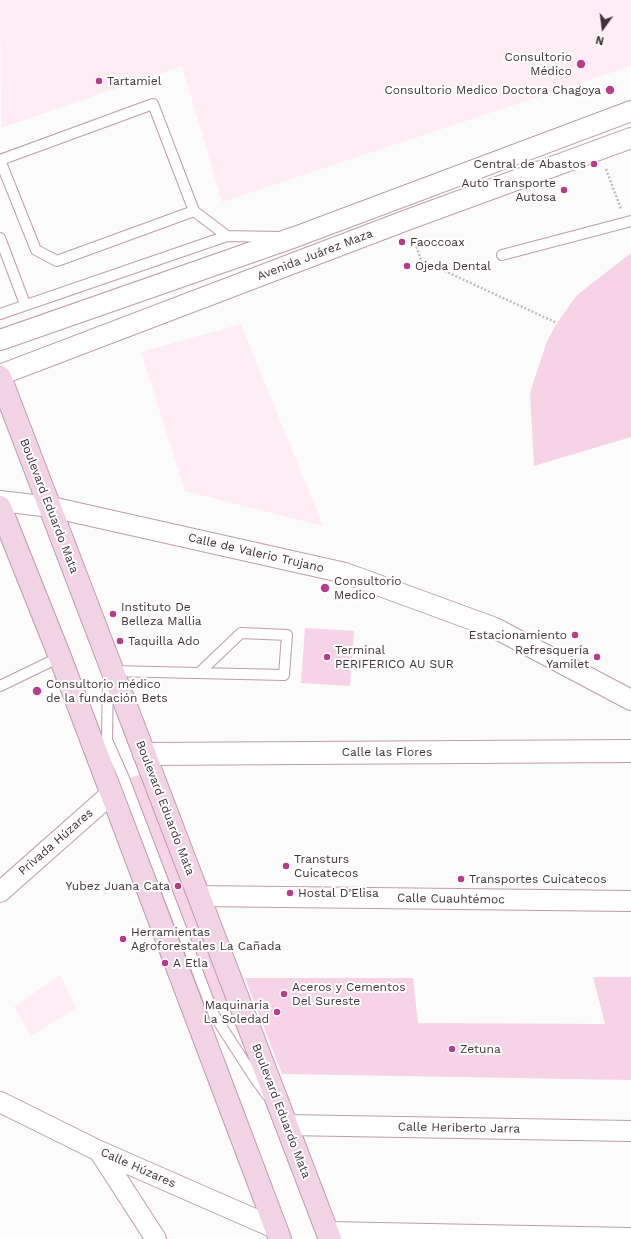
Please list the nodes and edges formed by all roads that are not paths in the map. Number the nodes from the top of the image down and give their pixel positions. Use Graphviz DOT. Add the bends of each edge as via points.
graph roads {
  1 [pos="631,111"];
  2 [pos="631,138"];
  3 [pos="0,160"];
  4 [pos="194,211"];
  5 [pos="629,222"];
  6 [pos="227,236"];
  7 [pos="295,237"];
  8 [pos="0,241"];
  9 [pos="502,255"];
  10 [pos="25,304"];
  11 [pos="0,314"];
  12 [pos="0,340"];
  13 [pos="0,376"];
  14 [pos="0,501"];
  15 [pos="0,507"];
  16 [pos="51,507"];
  17 [pos="60,657"];
  18 [pos="110,667"];
  19 [pos="200,672"];
  20 [pos="0,686"];
  21 [pos="631,700"];
  22 [pos="631,751"];
  23 [pos="144,754"];
  24 [pos="112,793"];
  25 [pos="0,892"];
  26 [pos="198,896"];
  27 [pos="631,901"];
  28 [pos="0,1102"];
  29 [pos="285,1120"];
  30 [pos="631,1131"];
  31 [pos="100,1151"];
  32 [pos="279,1234"];
  33 [pos="329,1236"];
  34 [pos="631,1238"];
  35 [pos="156,1239"];
  1 -- 7 [label="street, Avenida Juárez Maza"];
  2 -- 13 [label="street, Avenida Juárez Maza" via="407,220"];
  3 -- 4 [label="lane" via="36,250 56,261"];
  3 -- 4 [label="lane" via="153,104"];
  4 -- 6 [label="lane"];
  5 -- 9 [label="lane"];
  6 -- 7 [label="lane"];
  6 -- 10 [label="lane"];
  7 -- 12 [label="street, Avenida Juárez Maza"];
  8 -- 10 [label="lane"];
  10 -- 11 [label="lane"];
  13 -- 16 [label="main road, Boulevard Eduardo Mata"];
  14 -- 16 [label="street, Calle de Valerio Trujano"];
  15 -- 17 [label="main road"];
  16 -- 18 [label="main road, Boulevard Eduardo Mata"];
  16 -- 21 [label="street, Calle de Valerio Trujano" via="345,573 495,628"];
  17 -- 20 [label="lane"];
  17 -- 24 [label="main road"];
  18 -- 19 [label="lane"];
  18 -- 23 [label="main road, Boulevard Eduardo Mata"];
  18 -- 29 [label="lane" via="107,740 214,1015"];
  19 -- 19 [label="lane" via="284,675 287,635 241,633"];
  22 -- 23 [label="street, Calle las Flores"];
  23 -- 26 [label="main road, Boulevard Eduardo Mata"];
  24 -- 25 [label="street, Privada Húzares"];
  24 -- 32 [label="main road"];
  26 -- 27 [label="street, Calle Cuauhtémoc"];
  26 -- 29 [label="main road, Boulevard Eduardo Mata"];
  28 -- 31 [label="street, Calle Húzares"];
  29 -- 30 [label="street, Calle Heriberto Jarra"];
  29 -- 33 [label="main road, Boulevard Eduardo Mata"];
  31 -- 32 [label="street, Calle Húzares"];
  31 -- 35 [label="street"];
  33 -- 34 [label="street"];
}
